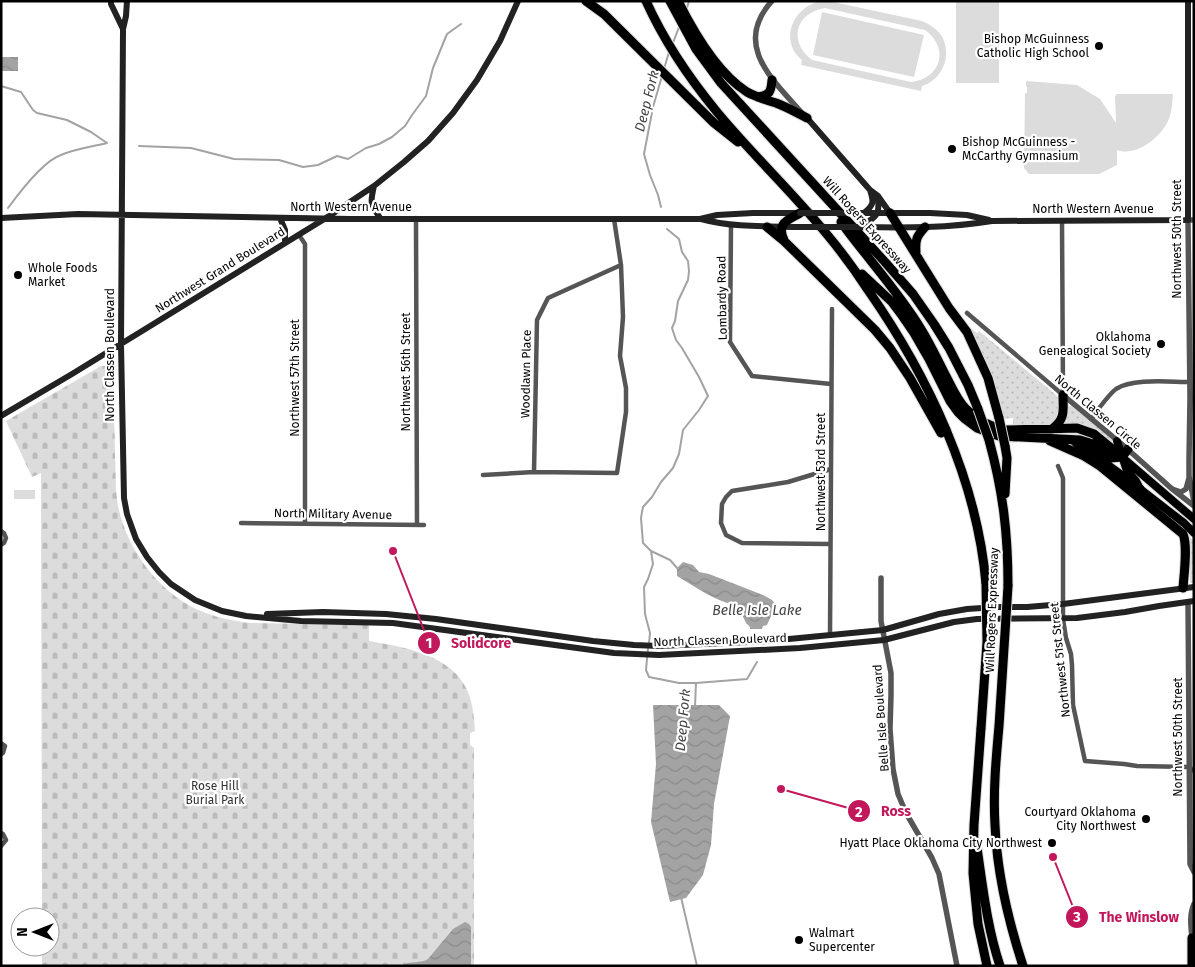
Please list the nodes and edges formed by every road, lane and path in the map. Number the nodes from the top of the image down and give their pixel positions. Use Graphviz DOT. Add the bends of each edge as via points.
graph roads {
  1 [pos="111,1"];
  2 [pos="127,1"];
  3 [pos="518,1"];
  4 [pos="586,1"];
  5 [pos="646,1"];
  6 [pos="670,1"];
  7 [pos="678,1"];
  8 [pos="772,1"];
  9 [pos="1188,1"];
  10 [pos="123,29"];
  11 [pos="1191,41"];
  12 [pos="700,47"];
  13 [pos="772,80"];
  14 [pos="757,98"];
  15 [pos="807,118"];
  16 [pos="758,157"];
  17 [pos="374,186"];
  18 [pos="815,186"];
  19 [pos="870,190"];
  20 [pos="878,196"];
  21 [pos="864,213"];
  22 [pos="878,213"];
  23 [pos="890,213"];
  24 [pos="795,214"];
  25 [pos="121,215"];
  26 [pos="1,218"];
  27 [pos="280,218"];
  28 [pos="326,218"];
  29 [pos="380,218"];
  30 [pos="416,218"];
  31 [pos="614,219"];
  32 [pos="700,219"];
  33 [pos="1191,220"];
  34 [pos="992,221"];
  35 [pos="1062,221"];
  36 [pos="731,225"];
  37 [pos="864,226"];
  38 [pos="767,227"];
  39 [pos="781,227"];
  40 [pos="899,227"];
  41 [pos="925,227"];
  42 [pos="299,235"];
  43 [pos="784,241"];
  44 [pos="286,243"];
  45 [pos="916,255"];
  46 [pos="849,262"];
  47 [pos="621,265"];
  48 [pos="832,309"];
  49 [pos="967,313"];
  50 [pos="121,344"];
  51 [pos="1189,382"];
  52 [pos="831,384"];
  53 [pos="1063,395"];
  54 [pos="1192,398"];
  55 [pos="1,416"];
  56 [pos="1091,419"];
  57 [pos="1052,429"];
  58 [pos="1037,437"];
  59 [pos="1071,439"];
  60 [pos="1117,441"];
  61 [pos="1128,450"];
  62 [pos="1122,457"];
  63 [pos="959,463"];
  64 [pos="1058,466"];
  65 [pos="831,469"];
  66 [pos="534,472"];
  67 [pos="483,475"];
  68 [pos="1189,476"];
  69 [pos="1171,488"];
  70 [pos="1140,489"];
  71 [pos="1194,502"];
  72 [pos="1194,506"];
  73 [pos="1005,514"];
  74 [pos="1194,518"];
  75 [pos="241,523"];
  76 [pos="306,524"];
  77 [pos="416,525"];
  78 [pos="424,525"];
  79 [pos="1,531"];
  80 [pos="1194,533"];
  81 [pos="830,544"];
  82 [pos="1,545"];
  83 [pos="881,578"];
  84 [pos="1194,587"];
  85 [pos="1183,588"];
  86 [pos="1191,602"];
  87 [pos="1063,604"];
  88 [pos="246,616"];
  89 [pos="436,619"];
  90 [pos="1063,619"];
  91 [pos="435,628"];
  92 [pos="883,630"];
  93 [pos="536,633"];
  94 [pos="830,635"];
  95 [pos="799,638"];
  96 [pos="884,640"];
  97 [pos="593,641"];
  98 [pos="534,642"];
  99 [pos="800,648"];
  100 [pos="592,650"];
  101 [pos="1,743"];
  102 [pos="1,754"];
  103 [pos="1192,769"];
  104 [pos="974,825"];
  105 [pos="1,833"];
  106 [pos="1,846"];
  107 [pos="1194,872"];
  108 [pos="1194,904"];
  109 [pos="1193,938"];
  110 [pos="957,966"];
  111 [pos="987,966"];
  112 [pos="1000,966"];
  113 [pos="1023,966"];
  114 [pos="1192,966"];
  1 -- 10 [label="main road, North Classen Boulevard"];
  2 -- 10 [label="main road, North Classen Boulevard"];
  3 -- 17 [label="main road, Northwest Grand Boulevard" via="497,47 453,113 418,150"];
  4 -- 16 [label="highway" via="604,14 714,123"];
  5 -- 16 [label="highway, Will Rogers Expressway" via="687,72 717,112"];
  6 -- 12 [label="highway, Will Rogers Expressway"];
  7 -- 12 [label="highway"];
  8 -- 13 [label="street" via="756,30 761,62"];
  9 -- 11 [label="main road, Northwest 50th Street"];
  10 -- 25 [label="main road, North Classen Boulevard"];
  11 -- 33 [label="main road, Northwest 50th Street"];
  12 -- 14 [label="highway" via="732,80"];
  12 -- 18 [label="highway, Will Rogers Expressway" via="721,83"];
  13 -- 14 [label="highway" via="769,93"];
  13 -- 15 [label="street"];
  14 -- 15 [label="highway"];
  15 -- 19 [label="main road"];
  16 -- 46 [label="highway, Will Rogers Expressway"];
  17 -- 28 [label="main road, Northwest Grand Boulevard"];
  17 -- 29 [label="main road" via="371,203"];
  18 -- 57 [label="highway" via="909,310 965,409 996,428"];
  18 -- 73 [label="highway, Will Rogers Expressway, bridge" via="912,294 949,348 989,440"];
  19 -- 20 [label="main road"];
  19 -- 21 [label="main road" via="872,204"];
  20 -- 22 [label="main road"];
  20 -- 23 [label="main road"];
  21 -- 22 [label="main road, North Western Avenue"];
  21 -- 24 [label="main road, North Western Avenue, bridge"];
  22 -- 23 [label="main road, North Western Avenue"];
  22 -- 37 [label="main road"];
  23 -- 34 [label="main road, North Western Avenue" via="967,215"];
  23 -- 40 [label="highway"];
  24 -- 32 [label="main road, North Western Avenue" via="753,213"];
  24 -- 39 [label="highway"];
  25 -- 26 [label="main road, North Western Avenue"];
  25 -- 27 [label="main road, North Western Avenue"];
  25 -- 50 [label="main road, North Classen Boulevard"];
  27 -- 28 [label="main road, North Western Avenue"];
  27 -- 44 [label="main road"];
  28 -- 29 [label="main road, North Western Avenue"];
  28 -- 42 [label="main road, Northwest Grand Boulevard"];
  29 -- 30 [label="main road, North Western Avenue"];
  30 -- 31 [label="main road, North Western Avenue"];
  30 -- 77 [label="street, Northwest 56th Street"];
  31 -- 32 [label="main road, North Western Avenue"];
  31 -- 47 [label="street"];
  32 -- 36 [label="main road, North Western Avenue"];
  33 -- 35 [label="main road, North Western Avenue"];
  33 -- 51 [label="street, Northwest 50th Street"];
  34 -- 35 [label="main road, North Western Avenue"];
  34 -- 41 [label="main road, North Western Avenue"];
  35 -- 53 [label="street"];
  36 -- 38 [label="main road, North Western Avenue"];
  36 -- 52 [label="street, Lombardy Road" via="730,342 752,376"];
  37 -- 39 [label="main road, North Western Avenue, bridge"];
  37 -- 40 [label="main road, North Western Avenue"];
  38 -- 39 [label="main road, North Western Avenue"];
  38 -- 43 [label="highway"];
  39 -- 43 [label="highway"];
  40 -- 41 [label="main road, North Western Avenue"];
  40 -- 45 [label="highway"];
  41 -- 45 [label="highway" via="917,236"];
  42 -- 44 [label="main road, Northwest Grand Boulevard"];
  42 -- 76 [label="street, Northwest 57th Street" via="305,244"];
  43 -- 63 [label="highway" via="860,314 890,348"];
  44 -- 50 [label="main road, Northwest Grand Boulevard"];
  45 -- 73 [label="highway, bridge" via="967,332 988,378 1005,446"];
  46 -- 58 [label="highway" via="901,314 950,401 965,419 993,435"];
  46 -- 63 [label="highway, Will Rogers Expressway" via="905,347"];
  47 -- 66 [label="street, Woodlawn Place" via="548,298 537,320"];
  47 -- 66 [label="street" via="623,317 620,356 626,388 626,412 617,473"];
  48 -- 52 [label="street, Northwest 53rd Street"];
  49 -- 53 [label="street, North Classen Circle"];
  50 -- 55 [label="main road, Northwest Grand Boulevard"];
  50 -- 88 [label="main road, North Classen Boulevard" via="122,480 127,514 136,540 171,584 209,607"];
  51 -- 54 [label="street, Northwest 50th Street"];
  51 -- 56 [label="street" via="1125,385 1115,390"];
  52 -- 65 [label="street, Northwest 53rd Street"];
  53 -- 56 [label="street, North Classen Circle"];
  53 -- 57 [label="highway" via="1062,418"];
  54 -- 68 [label="street, Northwest 50th Street"];
  56 -- 60 [label="street, North Classen Circle"];
  57 -- 62 [label="highway" via="1086,430"];
  58 -- 59 [label="highway"];
  58 -- 85 [label="highway" via="1091,460 1183,534"];
  59 -- 62 [label="highway" via="1093,444 1110,458"];
  59 -- 70 [label="highway"];
  60 -- 61 [label="street, North Classen Circle"];
  60 -- 62 [label="highway"];
  61 -- 62 [label="highway"];
  61 -- 69 [label="street, North Classen Circle"];
  62 -- 70 [label="highway" via="1127,471"];
  62 -- 74 [label="highway"];
  63 -- 104 [label="highway, Will Rogers Expressway, bridge" via="977,524 986,584 987,642"];
  64 -- 87 [label="street, Northwest 51st Street" via="1063,478"];
  65 -- 81 [label="street, Northwest 53rd Street"];
  65 -- 81 [label="street" via="788,482 732,491 722,504 721,523 726,535 742,543"];
  66 -- 67 [label="street"];
  68 -- 69 [label="street" via="1186,490 1181,492"];
  68 -- 71 [label="street, Northwest 50th Street"];
  69 -- 72 [label="street, North Classen Circle"];
  70 -- 80 [label="highway"];
  73 -- 113 [label="highway, Will Rogers Expressway, bridge" via="1008,586 995,824 1004,900"];
  75 -- 76 [label="street, North Military Avenue"];
  76 -- 77 [label="street, North Military Avenue"];
  77 -- 78 [label="street, North Military Avenue"];
  79 -- 82 [label="street" via="6,538"];
  81 -- 94 [label="street, Northwest 53rd Street"];
  83 -- 92 [label="street, Belle Isle Boulevard"];
  84 -- 85 [label="main road, North Classen Boulevard"];
  85 -- 87 [label="main road, North Classen Boulevard"];
  86 -- 90 [label="main road, North Classen Boulevard"];
  86 -- 103 [label="street, Northwest 50th Street"];
  87 -- 90 [label="street, Northwest 51st Street"];
  87 -- 92 [label="main road, North Classen Boulevard" via="966,608"];
  88 -- 89 [label="main road, North Classen Boulevard" via="348,612"];
  88 -- 91 [label="main road, North Classen Boulevard"];
  89 -- 91 [label="main road"];
  89 -- 93 [label="main road, North Classen Boulevard"];
  90 -- 96 [label="main road, North Classen Boulevard" via="977,619"];
  90 -- 103 [label="street, Northwest 51st Street" via="1071,654 1073,705 1085,762"];
  91 -- 98 [label="main road, North Classen Boulevard"];
  92 -- 94 [label="main road, North Classen Boulevard"];
  92 -- 96 [label="street, Belle Isle Boulevard"];
  93 -- 97 [label="main road, North Classen Boulevard"];
  93 -- 98 [label="main road"];
  94 -- 95 [label="main road, North Classen Boulevard"];
  95 -- 97 [label="main road, North Classen Boulevard" via="660,646"];
  95 -- 99 [label="main road"];
  96 -- 99 [label="main road, North Classen Boulevard"];
  96 -- 110 [label="street, Belle Isle Boulevard" via="890,673 890,728 898,794 939,874"];
  97 -- 100 [label="main road"];
  98 -- 100 [label="main road, North Classen Boulevard"];
  99 -- 100 [label="main road, North Classen Boulevard" via="659,655"];
  101 -- 102 [label="street" via="5,746"];
  103 -- 107 [label="street, Northwest 50th Street" via="1190,864"];
  104 -- 111 [label="highway, Will Rogers Expressway" via="974,899"];
  104 -- 112 [label="highway" via="986,913"];
  105 -- 106 [label="street" via="6,840"];
  108 -- 109 [label="street"];
  109 -- 114 [label="highway"];
}
